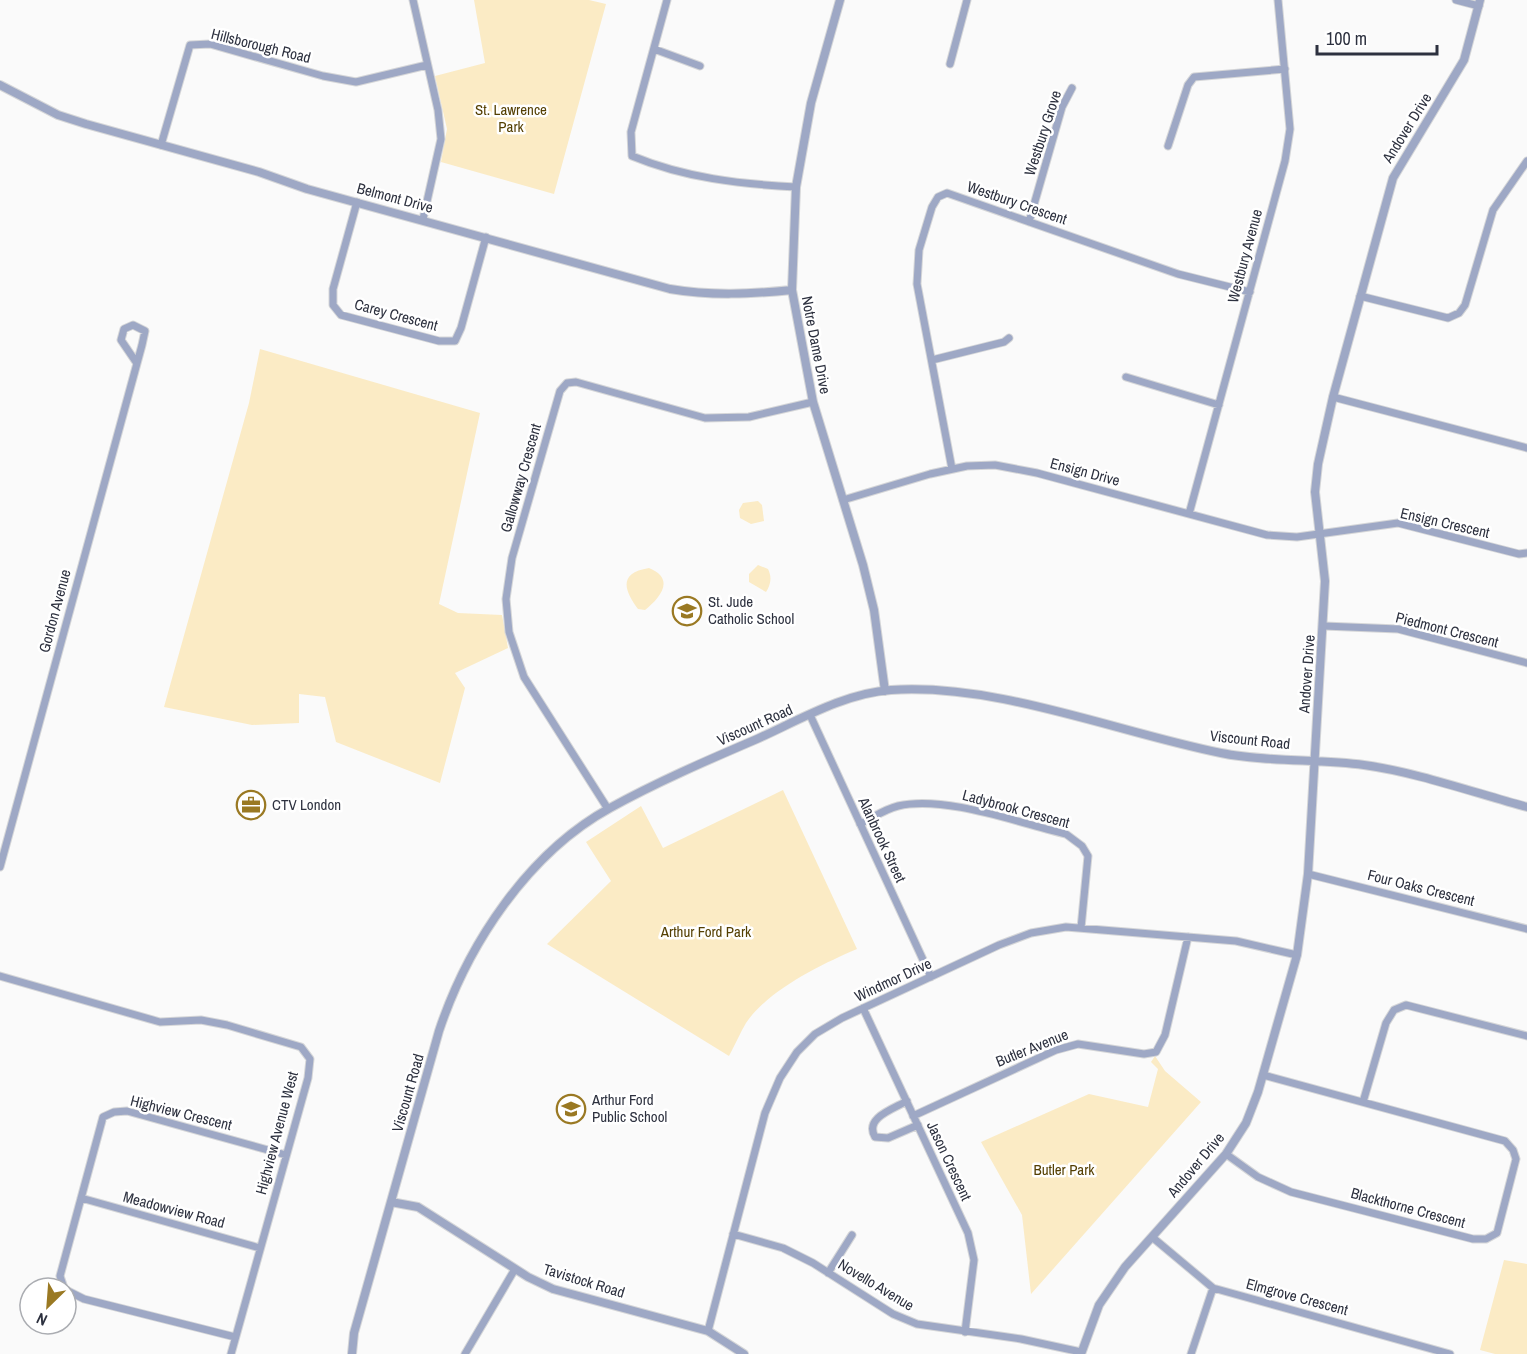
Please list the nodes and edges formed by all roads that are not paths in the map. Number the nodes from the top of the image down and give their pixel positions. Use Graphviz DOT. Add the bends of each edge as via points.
graph roads {
  1 [pos="413,0"];
  2 [pos="668,0"];
  3 [pos="840,0"];
  4 [pos="967,0"];
  5 [pos="1278,0"];
  6 [pos="1456,0"];
  7 [pos="1480,3"];
  8 [pos="654,49"];
  9 [pos="950,64"];
  10 [pos="427,65"];
  11 [pos="700,66"];
  12 [pos="1285,69"];
  13 [pos="0,85"];
  14 [pos="1072,88"];
  15 [pos="161,145"];
  16 [pos="1168,146"];
  17 [pos="1527,161"];
  18 [pos="796,188"];
  19 [pos="357,202"];
  20 [pos="423,219"];
  21 [pos="1029,222"];
  22 [pos="486,237"];
  23 [pos="792,290"];
  24 [pos="1250,292"];
  25 [pos="1360,296"];
  26 [pos="1009,338"];
  27 [pos="932,360"];
  28 [pos="136,362"];
  29 [pos="1126,377"];
  30 [pos="1333,397"];
  31 [pos="813,402"];
  32 [pos="1220,405"];
  33 [pos="1527,448"];
  34 [pos="952,469"];
  35 [pos="843,500"];
  36 [pos="1189,514"];
  37 [pos="1320,532"];
  38 [pos="1527,553"];
  39 [pos="1324,627"];
  40 [pos="1527,663"];
  41 [pos="885,691"];
  42 [pos="810,715"];
  43 [pos="1313,760"];
  44 [pos="1527,807"];
  45 [pos="608,809"];
  46 [pos="860,824"];
  47 [pos="0,867"];
  48 [pos="1308,874"];
  49 [pos="1081,928"];
  50 [pos="1527,929"];
  51 [pos="1188,937"];
  52 [pos="1297,955"];
  53 [pos="0,976"];
  54 [pos="931,977"];
  55 [pos="863,1008"];
  56 [pos="1527,1036"];
  57 [pos="1263,1076"];
  58 [pos="907,1101"];
  59 [pos="1363,1102"];
  60 [pos="913,1116"];
  61 [pos="918,1125"];
  62 [pos="1226,1154"];
  63 [pos="286,1155"];
  64 [pos="81,1198"];
  65 [pos="391,1202"];
  66 [pos="734,1234"];
  67 [pos="852,1235"];
  68 [pos="1152,1237"];
  69 [pos="260,1248"];
  70 [pos="515,1269"];
  71 [pos="828,1273"];
  72 [pos="60,1276"];
  73 [pos="1214,1288"];
  74 [pos="78,1296"];
  75 [pos="708,1331"];
  76 [pos="965,1332"];
  77 [pos="235,1337"];
  78 [pos="1081,1353"];
  79 [pos="231,1354"];
  80 [pos="352,1354"];
  81 [pos="465,1354"];
  82 [pos="744,1354"];
  83 [pos="1191,1354"];
  84 [pos="1450,1354"];
  1 -- 10 [label="street"];
  2 -- 8 [label="street"];
  3 -- 18 [label="street, Notre Dame Drive" via="811,103"];
  4 -- 9 [label="street"];
  5 -- 12 [label="street, Westbury Avenue"];
  6 -- 7 [label="street"];
  7 -- 25 [label="street, Andover Drive" via="1464,60 1393,178"];
  8 -- 11 [label="street"];
  8 -- 18 [label="street" via="631,132 632,156 718,180"];
  10 -- 15 [label="street, Hillsborough Road" via="356,82 210,44 190,45"];
  10 -- 20 [label="street" via="441,139"];
  12 -- 16 [label="street" via="1194,77"];
  12 -- 24 [label="street, Westbury Avenue" via="1290,129 1285,161"];
  13 -- 15 [label="street, Belmont Drive" via="58,115"];
  14 -- 21 [label="street, Westbury Grove" via="1062,107"];
  15 -- 19 [label="street, Belmont Drive"];
  17 -- 25 [label="street" via="1493,210 1465,305 1459,313 1448,318"];
  18 -- 23 [label="street, Notre Dame Drive"];
  19 -- 20 [label="street, Belmont Drive"];
  19 -- 22 [label="street, Carey Crescent" via="333,289 333,305 341,315 362,321 439,341 455,340"];
  20 -- 22 [label="street, Belmont Drive"];
  21 -- 24 [label="street, Westbury Crescent" via="1178,274"];
  21 -- 27 [label="street, Westbury Crescent" via="947,193 938,197 919,250 917,284"];
  22 -- 23 [label="street, Belmont Drive" via="670,289 699,294"];
  23 -- 31 [label="street, Notre Dame Drive"];
  24 -- 32 [label="street, Westbury Avenue"];
  25 -- 30 [label="street, Andover Drive"];
  26 -- 27 [label="street"];
  27 -- 34 [label="street, Westbury Crescent"];
  28 -- 28 [label="street, Gordon Avenue" via="145,331 133,325 124,328 122,340"];
  28 -- 47 [label="street, Gordon Avenue"];
  29 -- 32 [label="street"];
  30 -- 33 [label="street"];
  30 -- 37 [label="street, Andover Drive" via="1315,492"];
  31 -- 35 [label="street, Notre Dame Drive"];
  31 -- 45 [label="street, Gallowway Crescent" via="727,420 705,418 576,382 567,383 560,391 512,558 506,598 509,632 524,677"];
  32 -- 36 [label="street, Westbury Avenue"];
  34 -- 35 [label="street, Ensign Drive"];
  34 -- 36 [label="street, Ensign Drive" via="995,465"];
  35 -- 41 [label="street, Notre Dame Drive" via="874,610"];
  36 -- 37 [label="street, Ensign Drive" via="1267,535 1297,537"];
  37 -- 38 [label="street, Ensign Crescent" via="1398,523"];
  37 -- 39 [label="street, Andover Drive"];
  39 -- 40 [label="street, Piedmont Crescent" via="1398,629"];
  39 -- 43 [label="street, Andover Drive"];
  41 -- 42 [label="street, Viscount Road" via="855,697"];
  41 -- 43 [label="street, Viscount Road" via="946,691 1011,702 1224,754"];
  42 -- 45 [label="street, Viscount Road"];
  42 -- 46 [label="street, Alanbrook Street"];
  43 -- 44 [label="street, Viscount Road" via="1368,765"];
  43 -- 48 [label="street, Andover Drive"];
  45 -- 65 [label="street, Viscount Road" via="560,844 530,875 496,916 450,997"];
  46 -- 49 [label="street, Ladybrook Crescent" via="894,807 942,804 1066,834 1088,856"];
  46 -- 54 [label="street, Alanbrook Street"];
  48 -- 50 [label="street, Four Oaks Crescent"];
  48 -- 52 [label="street, Andover Drive"];
  49 -- 51 [label="street, Windmor Drive"];
  49 -- 54 [label="street, Windmor Drive" via="1030,933"];
  51 -- 52 [label="street, Windmor Drive" via="1236,941"];
  51 -- 60 [label="street, Butler Avenue" via="1164,1035 1156,1052 1144,1054 1078,1044 1056,1050"];
  52 -- 57 [label="street, Andover Drive"];
  53 -- 63 [label="street, Highview Avenue West" via="160,1022 201,1020 301,1047 310,1059 308,1078"];
  54 -- 55 [label="street, Windmor Drive"];
  55 -- 58 [label="street, Jason Crescent"];
  55 -- 66 [label="street, Windmor Drive" via="815,1034 780,1078 765,1113"];
  56 -- 59 [label="street" via="1406,1005 1394,1010 1386,1023"];
  57 -- 59 [label="street, Blackthorne Crescent"];
  57 -- 62 [label="street, Andover Drive" via="1253,1108"];
  58 -- 60 [label="street, Jason Crescent"];
  58 -- 61 [label="street" via="878,1118 872,1131 875,1137 888,1138"];
  59 -- 62 [label="street, Blackthorne Crescent" via="1505,1141 1516,1159 1497,1233 1486,1239 1473,1239 1291,1192 1257,1177"];
  60 -- 61 [label="street, Jason Crescent"];
  61 -- 76 [label="street, Jason Crescent" via="968,1233 974,1260"];
  62 -- 68 [label="street, Andover Drive"];
  63 -- 64 [label="street, Highview Crescent" via="127,1111 114,1112 103,1117 98,1130"];
  63 -- 69 [label="street, Highview Avenue West"];
  64 -- 69 [label="street, Meadowview Road"];
  64 -- 72 [label="street, Highview Crescent"];
  65 -- 70 [label="street, Tavistock Road" via="418,1207"];
  65 -- 80 [label="street, Viscount Road" via="354,1333"];
  66 -- 71 [label="street, Novello Avenue" via="783,1248"];
  66 -- 75 [label="street, Windmor Drive"];
  67 -- 71 [label="street"];
  68 -- 73 [label="street, Elmgrove Crescent"];
  68 -- 78 [label="street, Andover Drive" via="1099,1305"];
  69 -- 77 [label="street, Highview Avenue West"];
  70 -- 75 [label="street, Tavistock Road" via="553,1288"];
  70 -- 81 [label="street"];
  71 -- 76 [label="street, Novello Avenue" via="892,1314 926,1327"];
  73 -- 83 [label="street"];
  73 -- 84 [label="street, Elmgrove Crescent"];
  74 -- 77 [label="street, Highview Crescent"];
  75 -- 82 [label="street, Tavistock Road"];
  76 -- 78 [label="street, Novello Avenue" via="1021,1339"];
  77 -- 79 [label="street, Highview Avenue West"];
}
